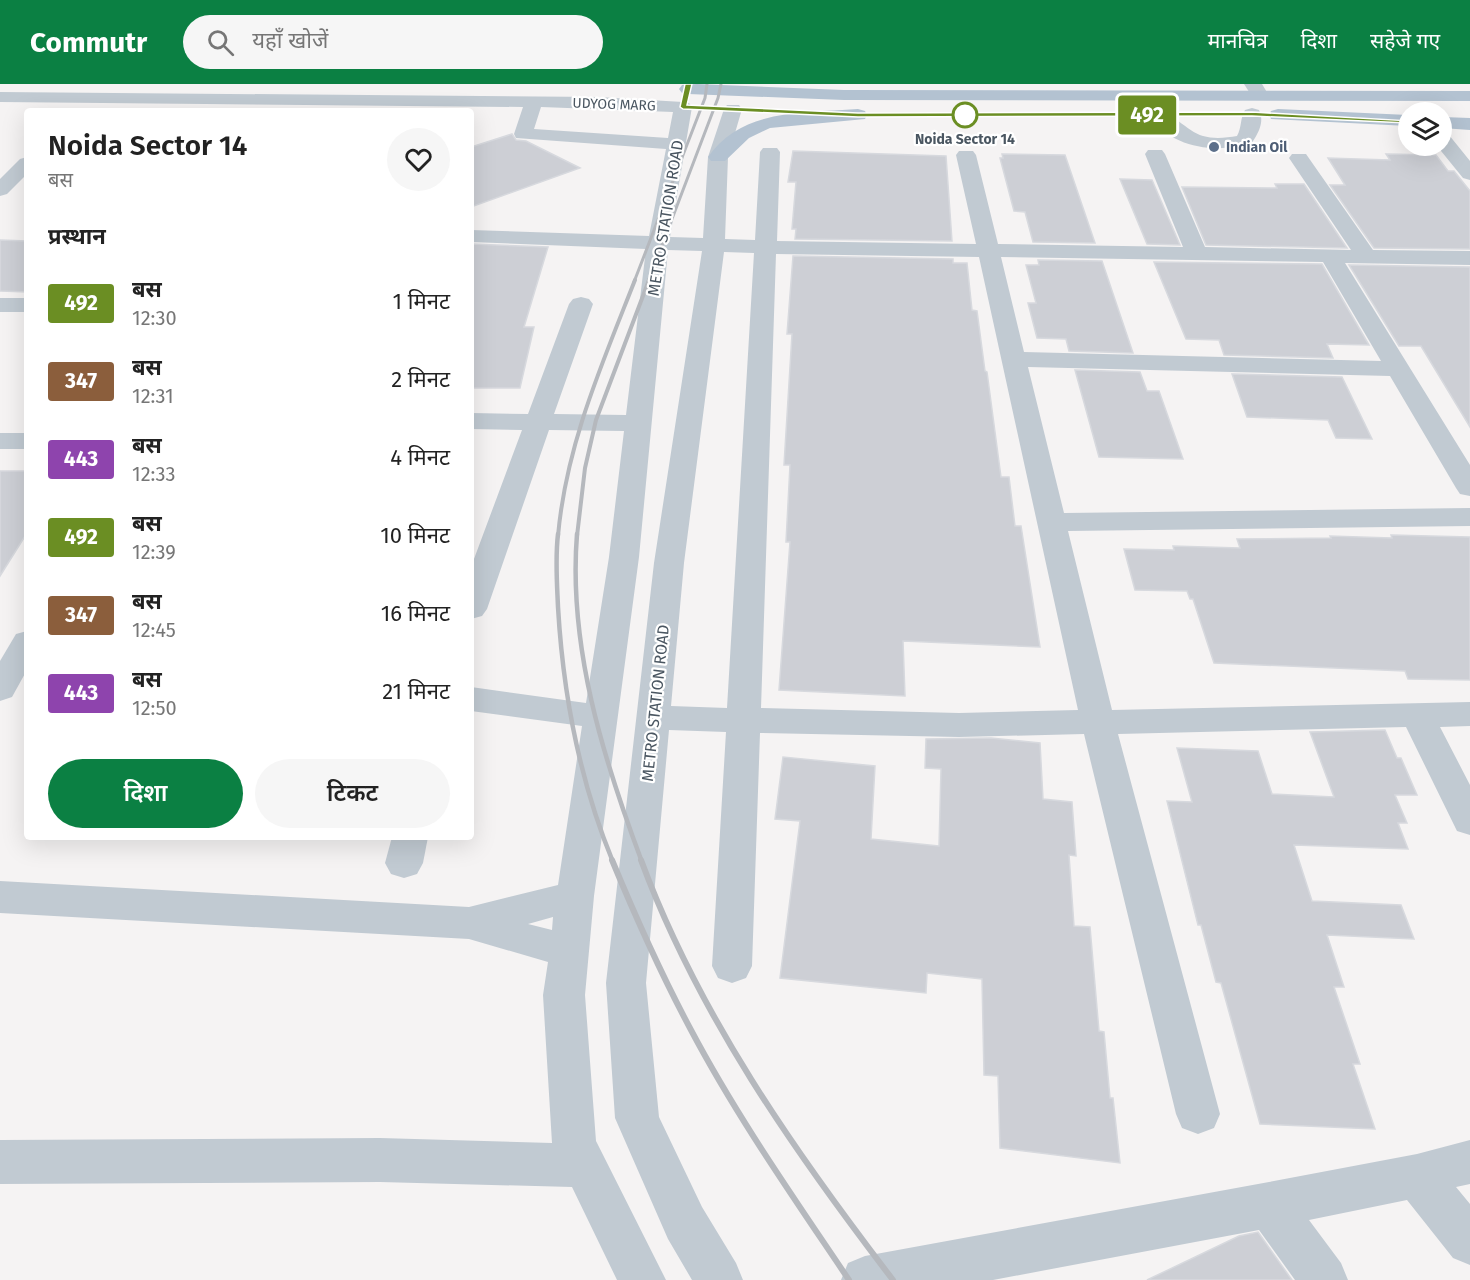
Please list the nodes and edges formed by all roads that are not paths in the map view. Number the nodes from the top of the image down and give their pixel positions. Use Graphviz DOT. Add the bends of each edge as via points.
graph roads {
  1 [pos="63,84"];
  2 [pos="790,84"];
  3 [pos="383,85"];
  4 [pos="630,86"];
  5 [pos="99,89"];
  6 [pos="1256,89"];
  7 [pos="534,91"];
  8 [pos="604,95"];
  9 [pos="844,95"];
  10 [pos="1470,96"];
  11 [pos="0,97"];
  12 [pos="711,98"];
  13 [pos="345,106"];
  14 [pos="81,108"];
  15 [pos="1228,114"];
  16 [pos="1252,114"];
  17 [pos="1134,115"];
  18 [pos="1158,115"];
  19 [pos="1182,115"];
  20 [pos="1398,121"];
  21 [pos="1452,123"];
  22 [pos="1470,124"];
  23 [pos="678,141"];
  24 [pos="1452,151"];
  25 [pos="770,152"];
  26 [pos="1155,154"];
  27 [pos="966,155"];
  28 [pos="718,157"];
  29 [pos="1299,158"];
  30 [pos="1468,170"];
  31 [pos="474,236"];
  32 [pos="658,244"];
  33 [pos="714,245"];
  34 [pos="766,247"];
  35 [pos="988,250"];
  36 [pos="1197,254"];
  37 [pos="1330,256"];
  38 [pos="1366,256"];
  39 [pos="1470,258"];
  40 [pos="581,304"];
  41 [pos="0,305"];
  42 [pos="24,305"];
  43 [pos="1014,359"];
  44 [pos="1400,369"];
  45 [pos="474,421"];
  46 [pos="539,421"];
  47 [pos="639,423"];
  48 [pos="0,441"];
  49 [pos="24,441"];
  50 [pos="1470,488"];
  51 [pos="1470,517"];
  52 [pos="1052,522"];
  53 [pos="474,601"];
  54 [pos="24,647"];
  55 [pos="0,689"];
  56 [pos="474,699"];
  57 [pos="1470,714"];
  58 [pos="1417,715"];
  59 [pos="601,717"];
  60 [pos="653,718"];
  61 [pos="744,720"];
  62 [pos="1098,722"];
  63 [pos="1470,821"];
  64 [pos="575,896"];
  65 [pos="0,897"];
  66 [pos="469,923"];
  67 [pos="569,952"];
  68 [pos="732,966"];
  69 [pos="1198,1114"];
  70 [pos="0,1162"];
  71 [pos="1470,1162"];
  72 [pos="585,1166"];
  73 [pos="1418,1176"];
  74 [pos="1269,1205"];
  75 [pos="1470,1241"];
  76 [pos="642,1280"];
  77 [pos="719,1280"];
  78 [pos="865,1280"];
  79 [pos="1324,1280"];
  1 -- 5 [label="street, UDYOG MARG"];
  2 -- 9 [label="main road"];
  3 -- 5 [label="street, UDYOG MARG"];
  3 -- 7 [label="street, UDYOG MARG"];
  4 -- 8 [label="street"];
  5 -- 11 [label="street, UDYOG MARG"];
  5 -- 13 [label="street, UDYOG MARG"];
  5 -- 14 [label="street"];
  6 -- 9 [label="main road, UDYOG MARG"];
  6 -- 10 [label="main road, UDYOG MARG"];
  7 -- 8 [label="street, UDYOG MARG"];
  7 -- 13 [label="street, UDYOG MARG"];
  7 -- 23 [label="street" via="524,134"];
  8 -- 12 [label="street, UDYOG MARG"];
  8 -- 23 [label="street" via="668,124"];
  9 -- 12 [label="main road, UDYOG MARG"];
  12 -- 23 [label="street, METRO STATION ROAD"];
  12 -- 28 [label="street, METRO STATION ROAD"];
  12 -- 28 [label="main road, UDYOG MARG" via="864,115 761,126 741,134"];
  15 -- 16 [label="main road"];
  16 -- 18 [label="street" via="1251,128 1244,140 1227,144 1197,141 1177,133"];
  16 -- 20 [label="main road"];
  17 -- 18 [label="main road"];
  18 -- 19 [label="main road"];
  21 -- 22 [label="main road"];
  23 -- 32 [label="street, METRO STATION ROAD"];
  24 -- 30 [label="street"];
  25 -- 34 [label="street"];
  26 -- 36 [label="street"];
  27 -- 35 [label="street"];
  28 -- 33 [label="street, METRO STATION ROAD"];
  29 -- 38 [label="street"];
  31 -- 32 [label="street"];
  32 -- 33 [label="street"];
  32 -- 47 [label="street, METRO STATION ROAD"];
  33 -- 34 [label="street"];
  33 -- 60 [label="street, METRO STATION ROAD" via="669,563"];
  34 -- 35 [label="street"];
  34 -- 61 [label="street"];
  35 -- 36 [label="street"];
  35 -- 43 [label="street"];
  36 -- 37 [label="street"];
  37 -- 38 [label="street"];
  37 -- 44 [label="street"];
  38 -- 39 [label="street"];
  40 -- 46 [label="street"];
  41 -- 42 [label="street"];
  43 -- 44 [label="street"];
  43 -- 52 [label="street"];
  44 -- 50 [label="street"];
  45 -- 46 [label="street"];
  46 -- 47 [label="street"];
  46 -- 53 [label="street"];
  47 -- 59 [label="street, METRO STATION ROAD"];
  48 -- 49 [label="street"];
  51 -- 52 [label="street"];
  52 -- 62 [label="street"];
  54 -- 55 [label="street"];
  56 -- 59 [label="street"];
  57 -- 58 [label="street"];
  58 -- 62 [label="street"];
  58 -- 63 [label="street"];
  59 -- 64 [label="street, METRO STATION ROAD"];
  60 -- 61 [label="street"];
  60 -- 77 [label="street, METRO STATION ROAD" via="626,983 637,1118 685,1223"];
  61 -- 62 [label="street" via="959,725"];
  61 -- 68 [label="street"];
  62 -- 69 [label="street"];
  64 -- 66 [label="street"];
  64 -- 67 [label="street, METRO STATION ROAD"];
  65 -- 66 [label="street"];
  66 -- 67 [label="street"];
  67 -- 72 [label="street, METRO STATION ROAD" via="564,995 574,1144"];
  70 -- 72 [label="street" via="380,1160"];
  71 -- 73 [label="street"];
  72 -- 76 [label="street, METRO STATION ROAD"];
  73 -- 74 [label="street"];
  73 -- 75 [label="street"];
  74 -- 78 [label="street"];
  74 -- 79 [label="street"];
}
